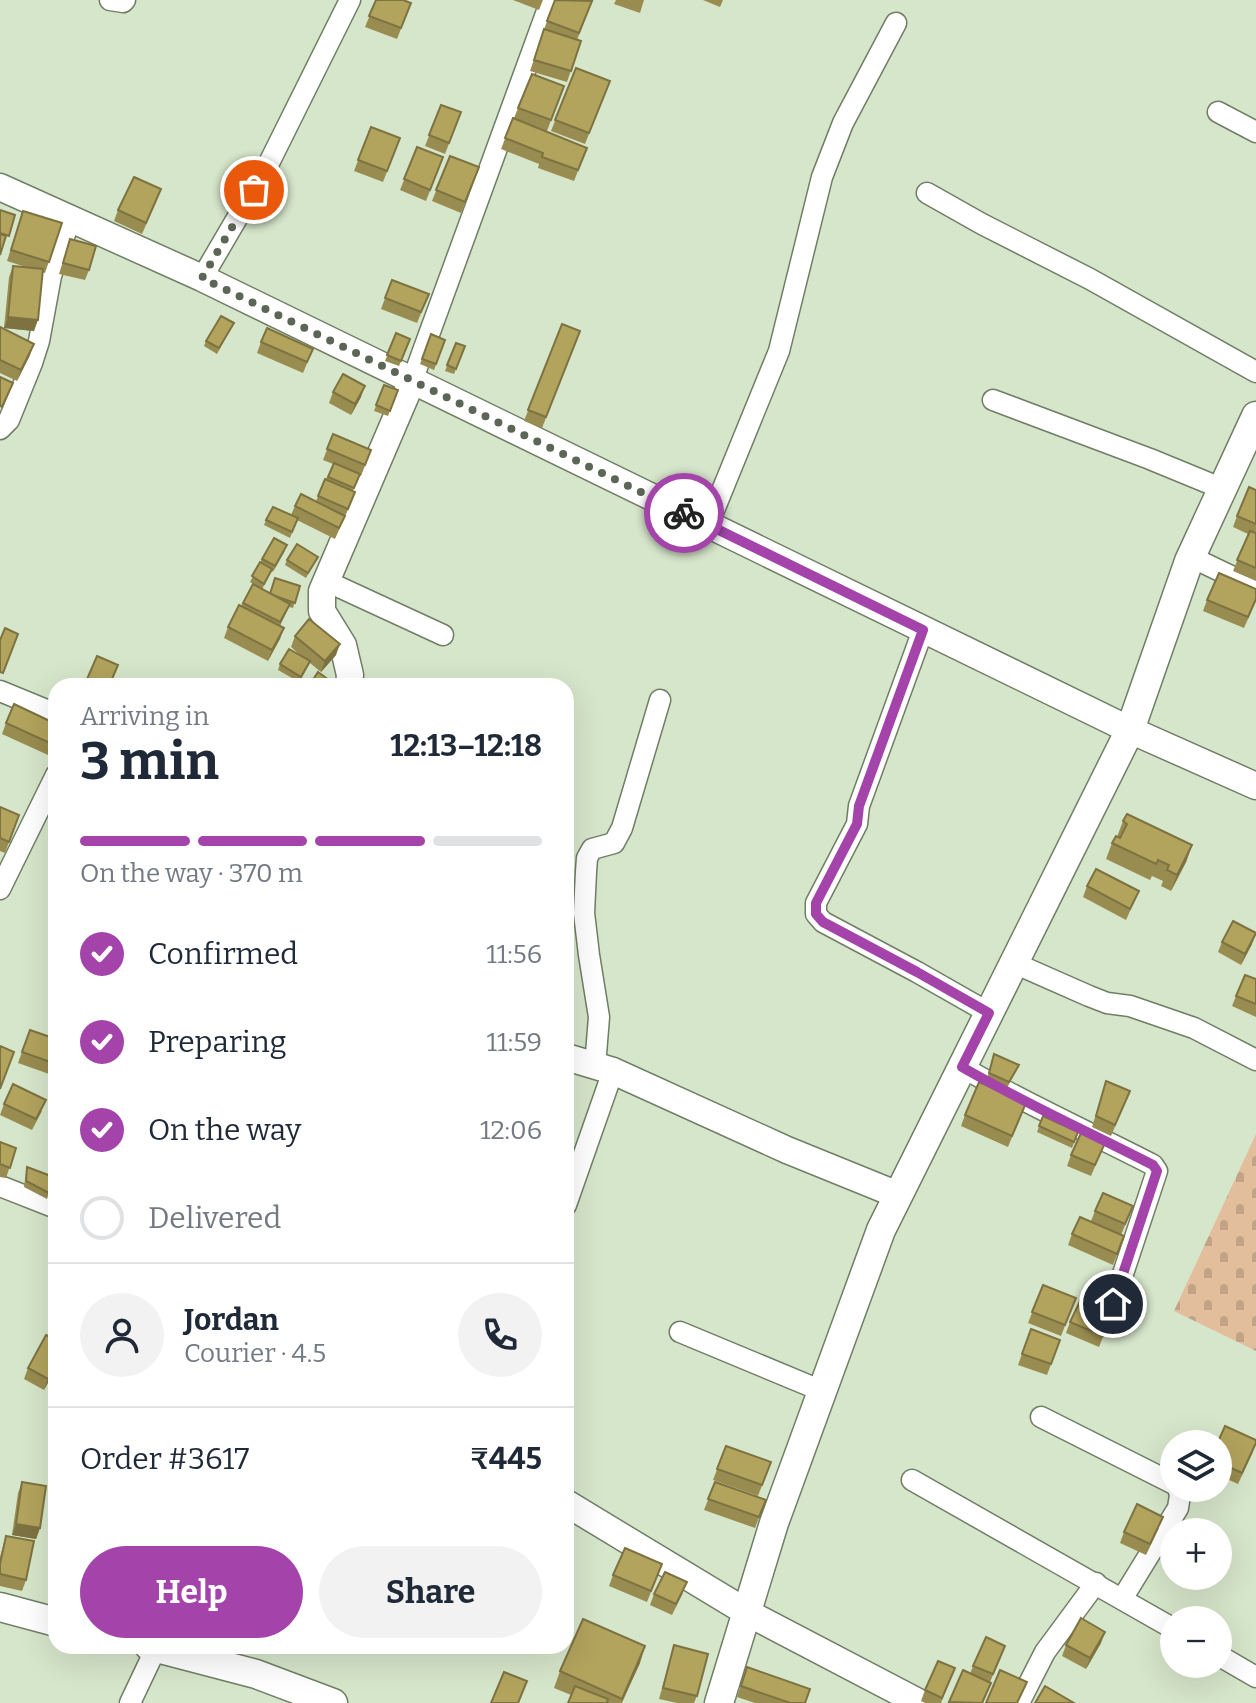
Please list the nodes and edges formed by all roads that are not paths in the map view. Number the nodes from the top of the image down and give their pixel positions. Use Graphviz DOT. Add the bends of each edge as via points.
graph roads {
  1 [pos="110,0"];
  2 [pos="125,0"];
  3 [pos="350,0"];
  4 [pos="551,0"];
  5 [pos="896,23"];
  6 [pos="1218,112"];
  7 [pos="1256,132"];
  8 [pos="0,187"];
  9 [pos="927,193"];
  10 [pos="70,219"];
  11 [pos="202,278"];
  12 [pos="1256,372"];
  13 [pos="412,381"];
  14 [pos="993,400"];
  15 [pos="1256,416"];
  16 [pos="0,429"];
  17 [pos="1248,455"];
  18 [pos="1223,489"];
  19 [pos="708,525"];
  20 [pos="1191,557"];
  21 [pos="326,581"];
  22 [pos="1256,588"];
  23 [pos="923,630"];
  24 [pos="443,635"];
  25 [pos="350,678"];
  26 [pos="0,691"];
  27 [pos="660,700"];
  28 [pos="48,711"];
  29 [pos="1130,730"];
  30 [pos="1256,786"];
  31 [pos="48,791"];
  32 [pos="0,889"];
  33 [pos="574,935"];
  34 [pos="587,937"];
  35 [pos="1014,963"];
  36 [pos="989,1013"];
  37 [pos="574,1059"];
  38 [pos="1256,1060"];
  39 [pos="962,1067"];
  40 [pos="604,1068"];
  41 [pos="574,1176"];
  42 [pos="0,1186"];
  43 [pos="898,1195"];
  44 [pos="48,1205"];
  45 [pos="1113,1304"];
  46 [pos="680,1332"];
  47 [pos="822,1391"];
  48 [pos="1041,1417"];
  49 [pos="1160,1478"];
  50 [pos="912,1480"];
  51 [pos="1179,1502"];
  52 [pos="574,1508"];
  53 [pos="1096,1583"];
  54 [pos="1122,1599"];
  55 [pos="0,1607"];
  56 [pos="748,1613"];
  57 [pos="48,1620"];
  58 [pos="1160,1621"];
  59 [pos="151,1654"];
  60 [pos="180,1654"];
  61 [pos="1232,1663"];
  62 [pos="1256,1677"];
  63 [pos="130,1703"];
  64 [pos="333,1703"];
  65 [pos="719,1703"];
  66 [pos="920,1703"];
  67 [pos="1019,1703"];
  1 -- 2 [label="street"];
  3 -- 11 [label="street" via="267,167"];
  4 -- 13 [label="street"];
  5 -- 19 [label="street" via="843,123 822,177 779,351"];
  6 -- 7 [label="street"];
  8 -- 10 [label="street"];
  9 -- 12 [label="street"];
  10 -- 11 [label="street"];
  10 -- 16 [label="street" via="32,363 9,420"];
  11 -- 13 [label="street"];
  13 -- 19 [label="street"];
  13 -- 21 [label="street"];
  14 -- 18 [label="street"];
  15 -- 17 [label="main road"];
  17 -- 18 [label="main road"];
  18 -- 20 [label="main road"];
  19 -- 23 [label="street"];
  20 -- 22 [label="street"];
  20 -- 29 [label="main road"];
  21 -- 24 [label="street"];
  21 -- 25 [label="street" via="322,611 343,645"];
  23 -- 29 [label="street"];
  23 -- 36 [label="street" via="857,824 816,903 816,914"];
  26 -- 28 [label="street"];
  27 -- 34 [label="street" via="622,828 614,843 592,849 587,858"];
  29 -- 30 [label="street"];
  29 -- 35 [label="main road"];
  31 -- 32 [label="street"];
  33 -- 34 [label="street"];
  34 -- 40 [label="street"];
  35 -- 36 [label="main road"];
  35 -- 38 [label="street" via="1107,1003 1194,1028"];
  36 -- 39 [label="main road"];
  37 -- 40 [label="street"];
  39 -- 43 [label="main road"];
  39 -- 45 [label="street" via="1157,1171"];
  40 -- 41 [label="street"];
  40 -- 43 [label="street"];
  42 -- 44 [label="street"];
  43 -- 47 [label="main road"];
  46 -- 47 [label="street"];
  47 -- 56 [label="main road"];
  48 -- 49 [label="street"];
  50 -- 53 [label="street"];
  51 -- 54 [label="street"];
  52 -- 56 [label="street"];
  53 -- 54 [label="street"];
  53 -- 67 [label="street" via="1045,1652"];
  54 -- 58 [label="street"];
  55 -- 57 [label="main road"];
  56 -- 65 [label="main road"];
  56 -- 66 [label="street"];
  59 -- 63 [label="street"];
  60 -- 64 [label="main road" via="256,1674"];
  61 -- 62 [label="street"];
}
